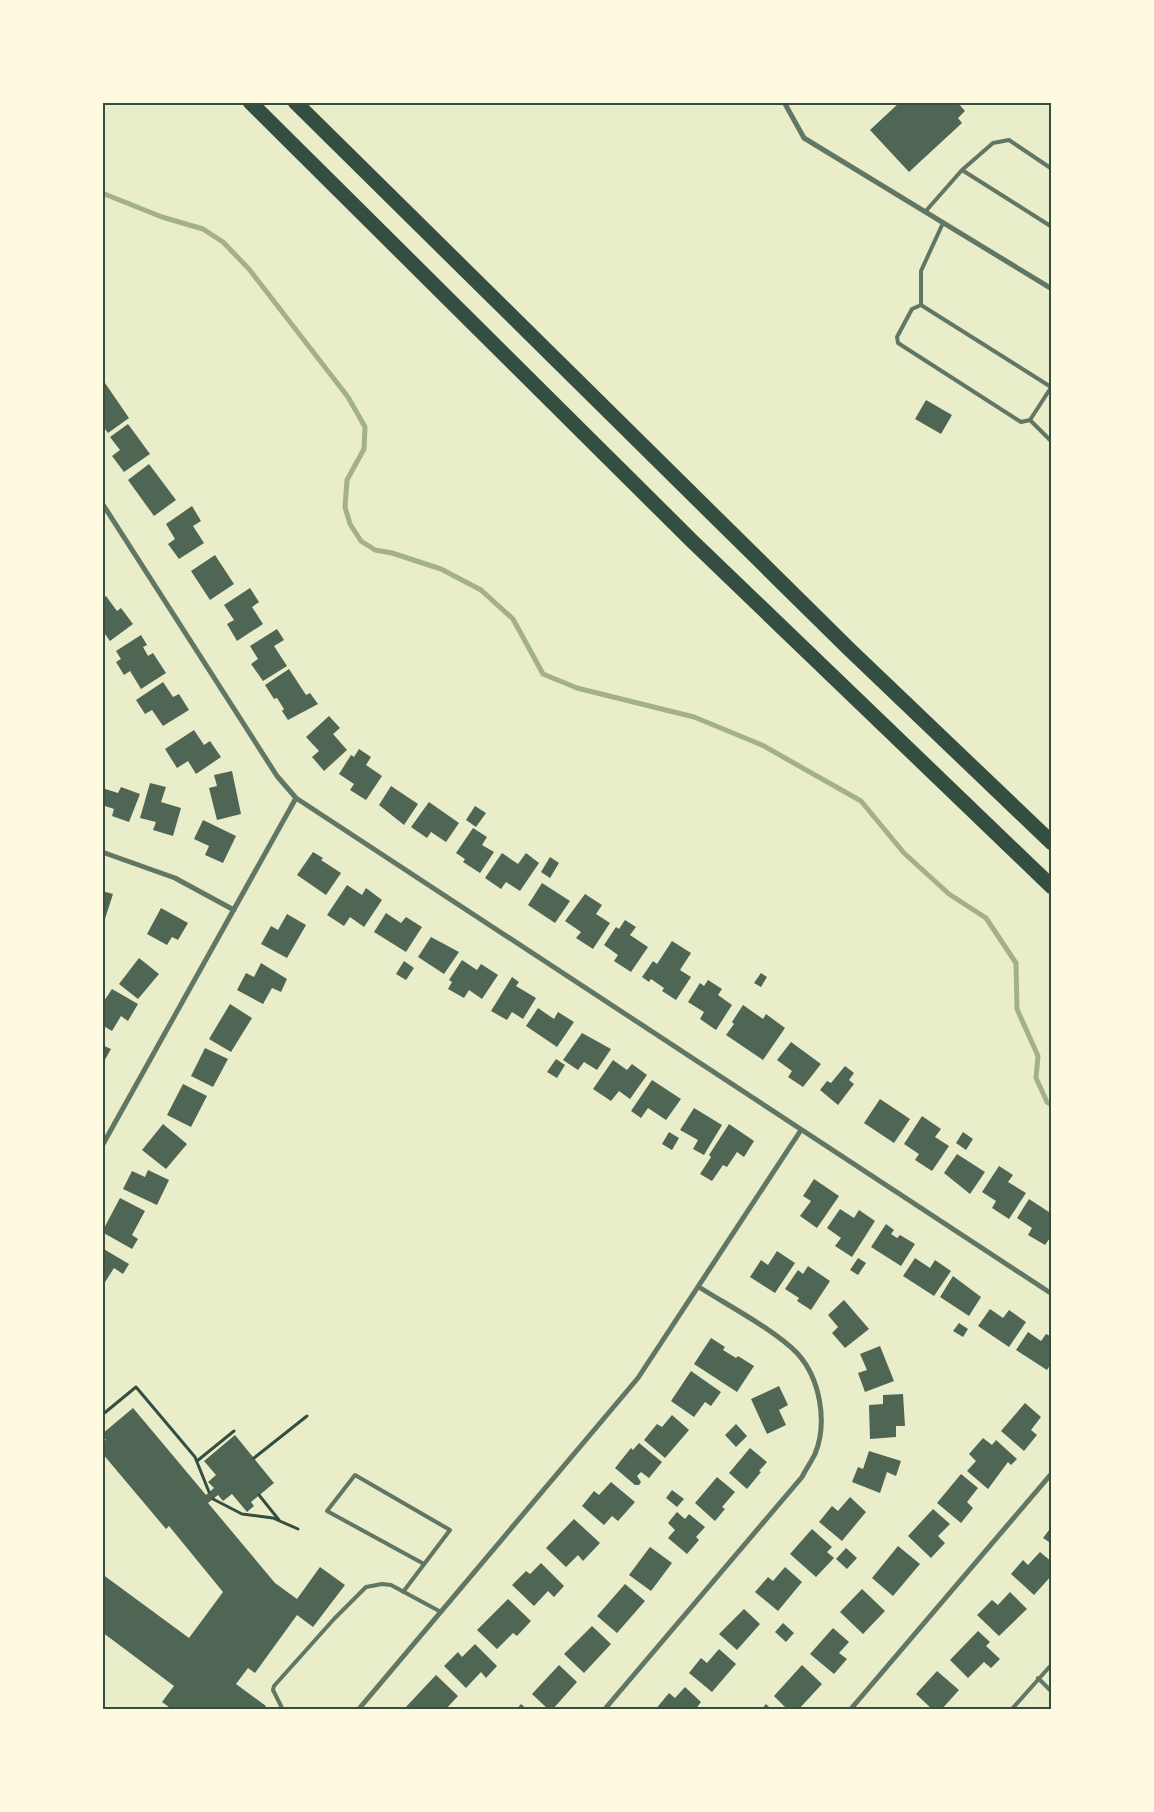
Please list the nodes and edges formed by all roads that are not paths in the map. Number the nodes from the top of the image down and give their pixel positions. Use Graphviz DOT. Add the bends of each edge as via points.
graph roads {
  1 [pos="250,102"];
  2 [pos="295,102"];
  3 [pos="784,102"];
  4 [pos="1052,169"];
  5 [pos="962,170"];
  6 [pos="925,212"];
  7 [pos="944,223"];
  8 [pos="1052,227"];
  9 [pos="1052,289"];
  10 [pos="921,305"];
  11 [pos="1051,386"];
  12 [pos="1030,420"];
  13 [pos="1052,442"];
  14 [pos="102,503"];
  15 [pos="296,798"];
  16 [pos="1052,843"];
  17 [pos="102,852"];
  18 [pos="1052,886"];
  19 [pos="234,910"];
  20 [pos="801,1130"];
  21 [pos="102,1146"];
  22 [pos="699,1287"];
  23 [pos="1052,1294"];
  24 [pos="1052,1474"];
  25 [pos="424,1564"];
  26 [pos="403,1592"];
  27 [pos="441,1612"];
  28 [pos="1052,1664"];
  29 [pos="1038,1678"];
  30 [pos="1052,1692"];
  31 [pos="283,1710"];
  32 [pos="358,1710"];
  33 [pos="604,1710"];
  34 [pos="850,1710"];
  35 [pos="1011,1710"];
  1 -- 18 [label="highway" via="684,534"];
  2 -- 16 [label="highway" via="848,648"];
  3 -- 6 [label="street" via="804,138"];
  4 -- 5 [label="lane" via="1009,140 993,144"];
  5 -- 6 [label="lane"];
  5 -- 8 [label="lane"];
  6 -- 7 [label="street"];
  7 -- 9 [label="street"];
  7 -- 10 [label="lane" via="921,271"];
  10 -- 11 [label="lane"];
  10 -- 12 [label="lane" via="912,309 896,337 898,343 1021,422"];
  11 -- 12 [label="lane"];
  12 -- 13 [label="lane"];
  14 -- 15 [label="street" via="277,776"];
  15 -- 19 [label="street"];
  15 -- 20 [label="street"];
  17 -- 19 [label="street" via="175,878"];
  19 -- 21 [label="street"];
  20 -- 22 [label="street"];
  20 -- 23 [label="street"];
  22 -- 27 [label="street" via="624,1396"];
  22 -- 33 [label="street" via="797,1353 817,1389 821,1413 819,1439 802,1477"];
  24 -- 34 [label="street"];
  25 -- 25 [label="lane" via="450,1530 355,1475 327,1511"];
  25 -- 26 [label="lane"];
  26 -- 27 [label="lane"];
  26 -- 31 [label="lane" via="382,1584 366,1587 274,1686"];
  27 -- 32 [label="street"];
  28 -- 29 [label="lane"];
  29 -- 30 [label="lane"];
  29 -- 35 [label="lane"];
}
